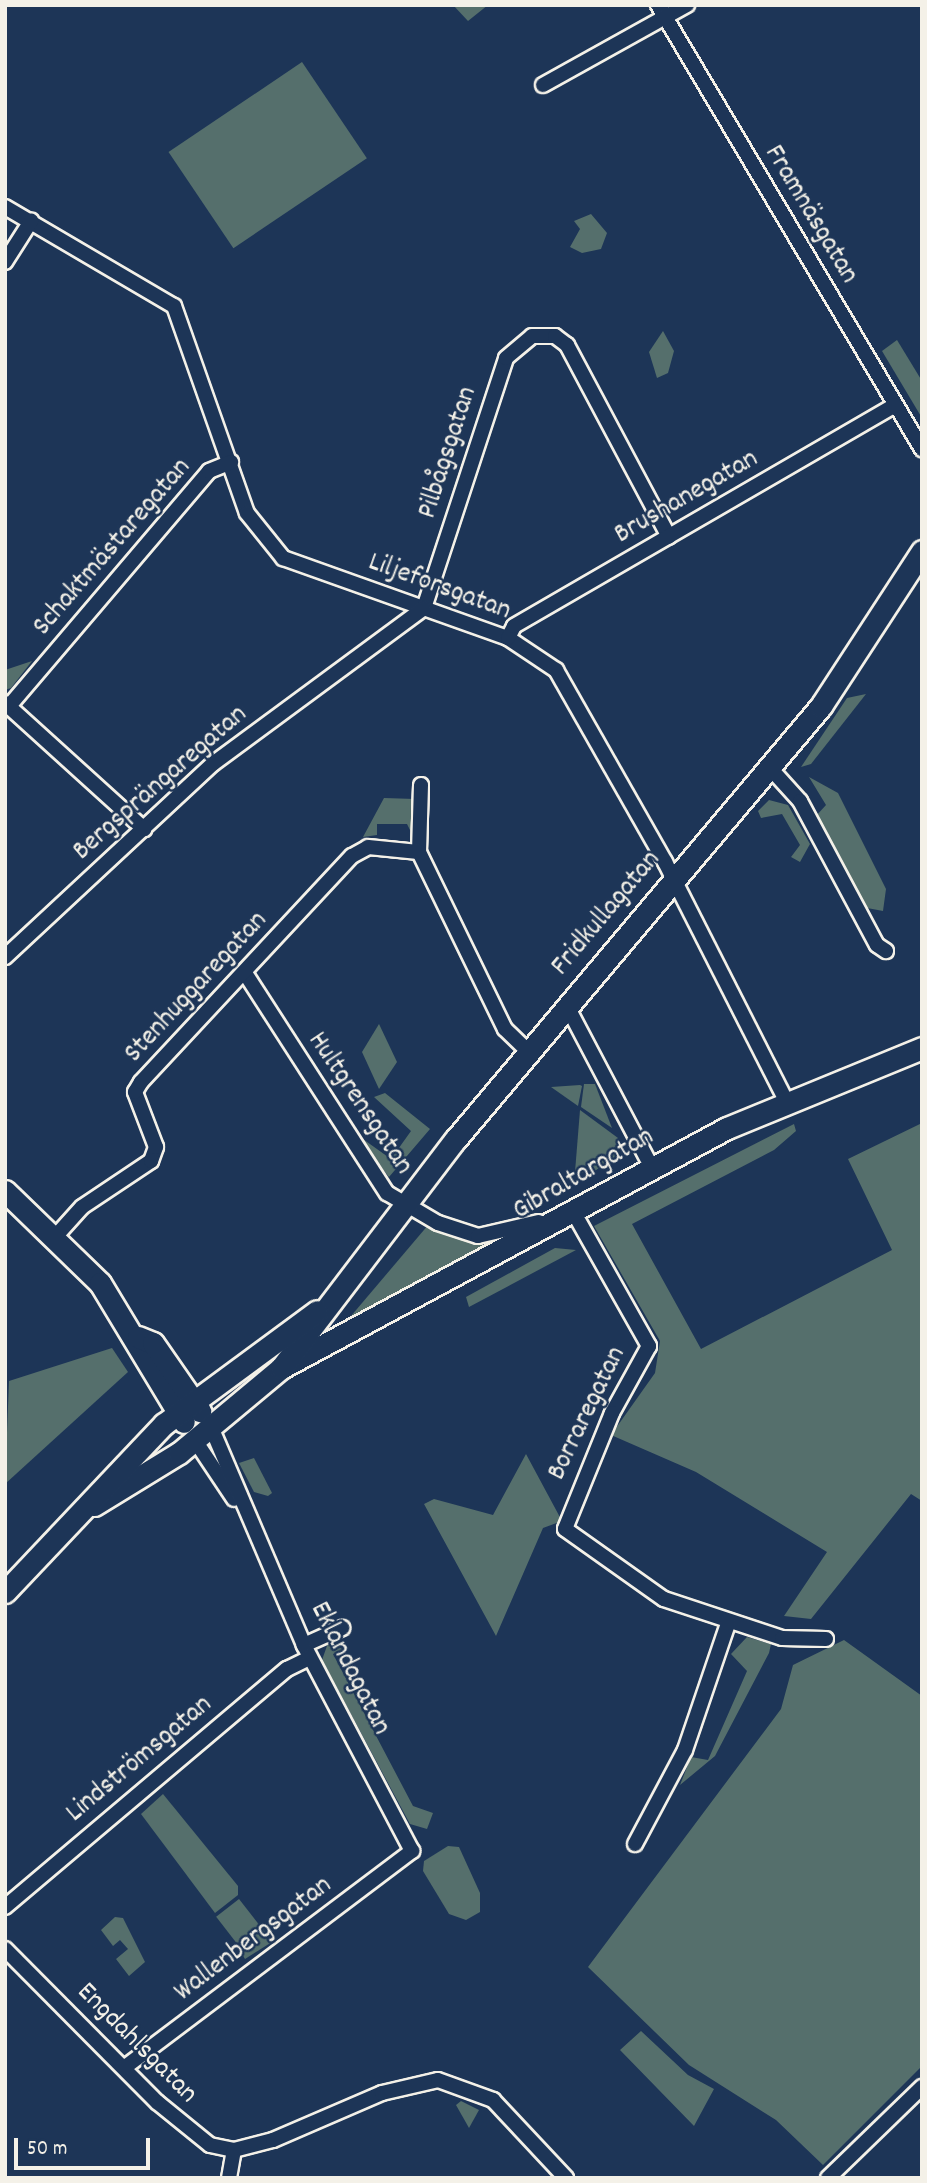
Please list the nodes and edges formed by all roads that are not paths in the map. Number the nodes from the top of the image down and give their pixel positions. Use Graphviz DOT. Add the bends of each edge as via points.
graph roads {
  1 [pos="687,5"];
  2 [pos="662,12"];
  3 [pos="543,85"];
  4 [pos="5,207"];
  5 [pos="31,221"];
  6 [pos="5,262"];
  7 [pos="895,405"];
  8 [pos="922,449"];
  9 [pos="231,462"];
  10 [pos="669,537"];
  11 [pos="922,551"];
  12 [pos="424,608"];
  13 [pos="508,638"];
  14 [pos="8,704"];
  15 [pos="771,769"];
  16 [pos="421,785"];
  17 [pos="144,829"];
  18 [pos="419,852"];
  19 [pos="673,878"];
  20 [pos="886,951"];
  21 [pos="5,957"];
  22 [pos="245,973"];
  23 [pos="567,1006"];
  24 [pos="922,1048"];
  25 [pos="528,1051"];
  26 [pos="788,1102"];
  27 [pos="652,1168"];
  28 [pos="5,1191"];
  29 [pos="403,1205"];
  30 [pos="578,1211"];
  31 [pos="55,1237"];
  32 [pos="325,1306"];
  33 [pos="281,1368"];
  34 [pos="186,1407"];
  35 [pos="211,1427"];
  36 [pos="194,1439"];
  37 [pos="94,1505"];
  38 [pos="241,1509"];
  39 [pos="5,1592"];
  40 [pos="729,1621"];
  41 [pos="342,1628"];
  42 [pos="826,1639"];
  43 [pos="307,1651"];
  44 [pos="635,1844"];
  45 [pos="412,1852"];
  46 [pos="5,1907"];
  47 [pos="5,1949"];
  48 [pos="124,2068"];
  49 [pos="922,2087"];
  50 [pos="234,2150"];
  51 [pos="229,2178"];
  52 [pos="566,2178"];
  53 [pos="828,2178"];
  1 -- 2 [label="street"];
  2 -- 3 [label="street"];
  2 -- 7 [label="street, Framnäsgatan"];
  4 -- 5 [label="street, Liljeforsgatan"];
  5 -- 6 [label="street"];
  5 -- 9 [label="street, Liljeforsgatan" via="174,306"];
  7 -- 8 [label="street, Framnäsgatan"];
  7 -- 10 [label="street, Brushanegatan"];
  9 -- 12 [label="street, Liljeforsgatan" via="247,513 283,558"];
  9 -- 14 [label="street, Schaktmästaregatan" via="209,471"];
  10 -- 12 [label="street, Pilbågsgatan" via="567,345 545,334 519,341 506,358"];
  10 -- 13 [label="street, Brushanegatan" via="514,626"];
  11 -- 15 [label="street, Fridkullagatan" via="821,706"];
  12 -- 13 [label="street, Liljeforsgatan"];
  12 -- 17 [label="street, Bergsprängaregatan" via="242,741"];
  13 -- 19 [label="street, Liljeforsgatan" via="540,655 569,686"];
  14 -- 17 [label="street"];
  15 -- 19 [label="street, Fridkullagatan"];
  15 -- 20 [label="street" via="800,801 877,945"];
  16 -- 18 [label="street"];
  17 -- 21 [label="street, Bergsprängaregatan"];
  18 -- 22 [label="street, Stenhuggaregatan" via="404,846 360,850"];
  18 -- 25 [label="street" via="505,1029"];
  19 -- 23 [label="street, Fridkullagatan"];
  19 -- 26 [label="street, Liljeforsgatan"];
  22 -- 29 [label="street, Hultgrensgatan" via="373,1178"];
  22 -- 31 [label="street, Stenhuggaregatan" via="135,1092 156,1147 151,1161 82,1207"];
  23 -- 25 [label="street, Fridkullagatan"];
  23 -- 27 [label="street"];
  24 -- 26 [label="street, Gibraltargatan"];
  25 -- 29 [label="street, Fridkullagatan"];
  26 -- 27 [label="street, Gibraltargatan"];
  27 -- 30 [label="street, Gibraltargatan"];
  28 -- 31 [label="street, Eklandagatan"];
  29 -- 30 [label="street, Hultgrensgatan" via="478,1236"];
  29 -- 32 [label="street, Fridkullagatan"];
  30 -- 33 [label="street, Gibraltargatan"];
  30 -- 40 [label="street, Borraregatan" via="649,1346 612,1413 565,1529 664,1599"];
  31 -- 34 [label="street, Eklandagatan" via="100,1283 138,1337 153,1343"];
  32 -- 33 [label="street, Gibraltargatan"];
  32 -- 34 [label="street, Gibraltargatan"];
  33 -- 35 [label="street, Gibraltargatan"];
  34 -- 35 [label="street, Eklandagatan"];
  34 -- 36 [label="street, Eklandagatan"];
  34 -- 37 [label="street, Gibraltargatan" via="100,1490"];
  35 -- 36 [label="street, Gibraltargatan"];
  35 -- 38 [label="street, Eklandagatan"];
  36 -- 37 [label="street, Gibraltargatan" via="112,1499"];
  36 -- 38 [label="street, Eklandagatan"];
  37 -- 39 [label="street, Gibraltargatan"];
  38 -- 43 [label="street, Eklandagatan"];
  40 -- 42 [label="street" via="782,1638"];
  40 -- 44 [label="street" via="685,1750"];
  41 -- 43 [label="street, Lindströmsgatan"];
  43 -- 45 [label="street, Eklandagatan"];
  43 -- 46 [label="street, Lindströmsgatan"];
  45 -- 48 [label="street, Wallenbergsgatan"];
  47 -- 48 [label="street, Engdahlsgatan"];
  48 -- 50 [label="street, Engdahlsgatan" via="184,2127 209,2145"];
  49 -- 53 [label="street"];
  50 -- 51 [label="street"];
  50 -- 52 [label="street" via="419,2082 482,2092"];
}
